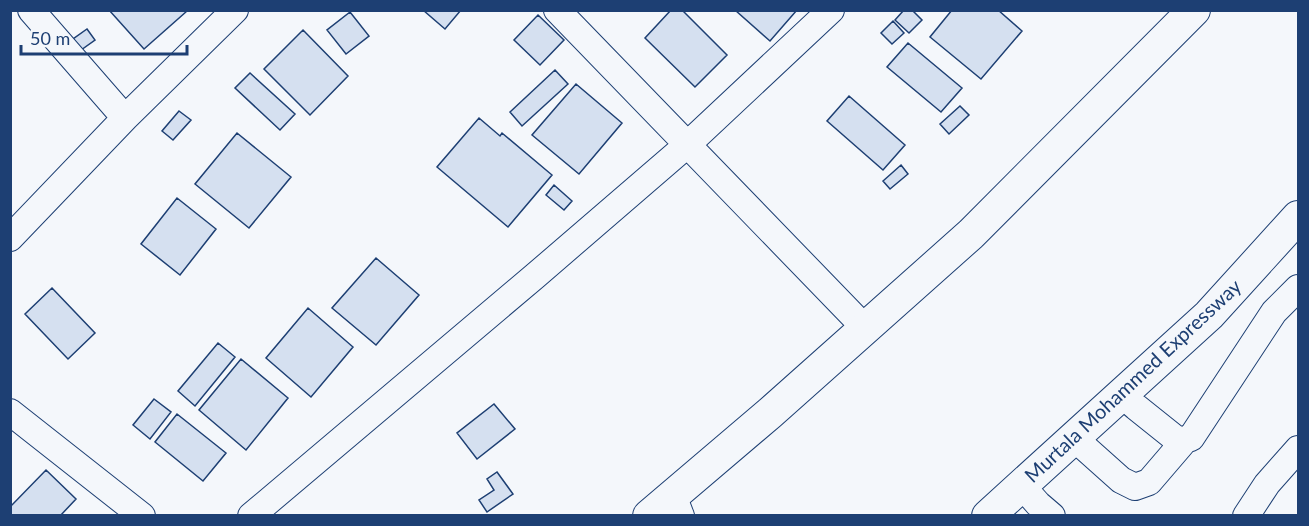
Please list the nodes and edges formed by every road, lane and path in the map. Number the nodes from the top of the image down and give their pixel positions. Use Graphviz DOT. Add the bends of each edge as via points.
graph roads {
  1 [pos="31,10"];
  2 [pos="235,10"];
  3 [pos="557,10"];
  4 [pos="831,10"];
  5 [pos="1194,10"];
  6 [pos="125,118"];
  7 [pos="687,145"];
  8 [pos="1299,217"];
  9 [pos="10,238"];
  10 [pos="1299,288"];
  11 [pos="865,328"];
  12 [pos="1122,395"];
  13 [pos="10,412"];
  14 [pos="1074,438"];
  15 [pos="1185,440"];
  16 [pos="1299,449"];
  17 [pos="1022,486"];
  18 [pos="677,505"];
  19 [pos="142,516"];
  20 [pos="251,516"];
  21 [pos="649,516"];
  22 [pos="988,516"];
  23 [pos="1052,516"];
  24 [pos="1246,516"];
  1 -- 6 [label="street"];
  2 -- 6 [label="street"];
  3 -- 7 [label="street"];
  4 -- 7 [label="street"];
  5 -- 11 [label="main road" via="989,217"];
  6 -- 9 [label="street"];
  7 -- 11 [label="street"];
  7 -- 20 [label="street"];
  8 -- 12 [label="main road, Murtala Mohammed Expressway" via="1209,315"];
  10 -- 15 [label="street" via="1274,312 1191,438"];
  11 -- 18 [label="main road"];
  12 -- 14 [label="main road, Murtala Mohammed Expressway"];
  12 -- 15 [label="street" via="1176,439"];
  13 -- 19 [label="street"];
  14 -- 15 [label="street" via="1120,480 1135,486 1149,482"];
  14 -- 17 [label="main road, Murtala Mohammed Expressway"];
  16 -- 24 [label="street" via="1267,484"];
  17 -- 22 [label="main road, Murtala Mohammed Expressway"];
  17 -- 23 [label="street"];
  18 -- 21 [label="main road"];
}
